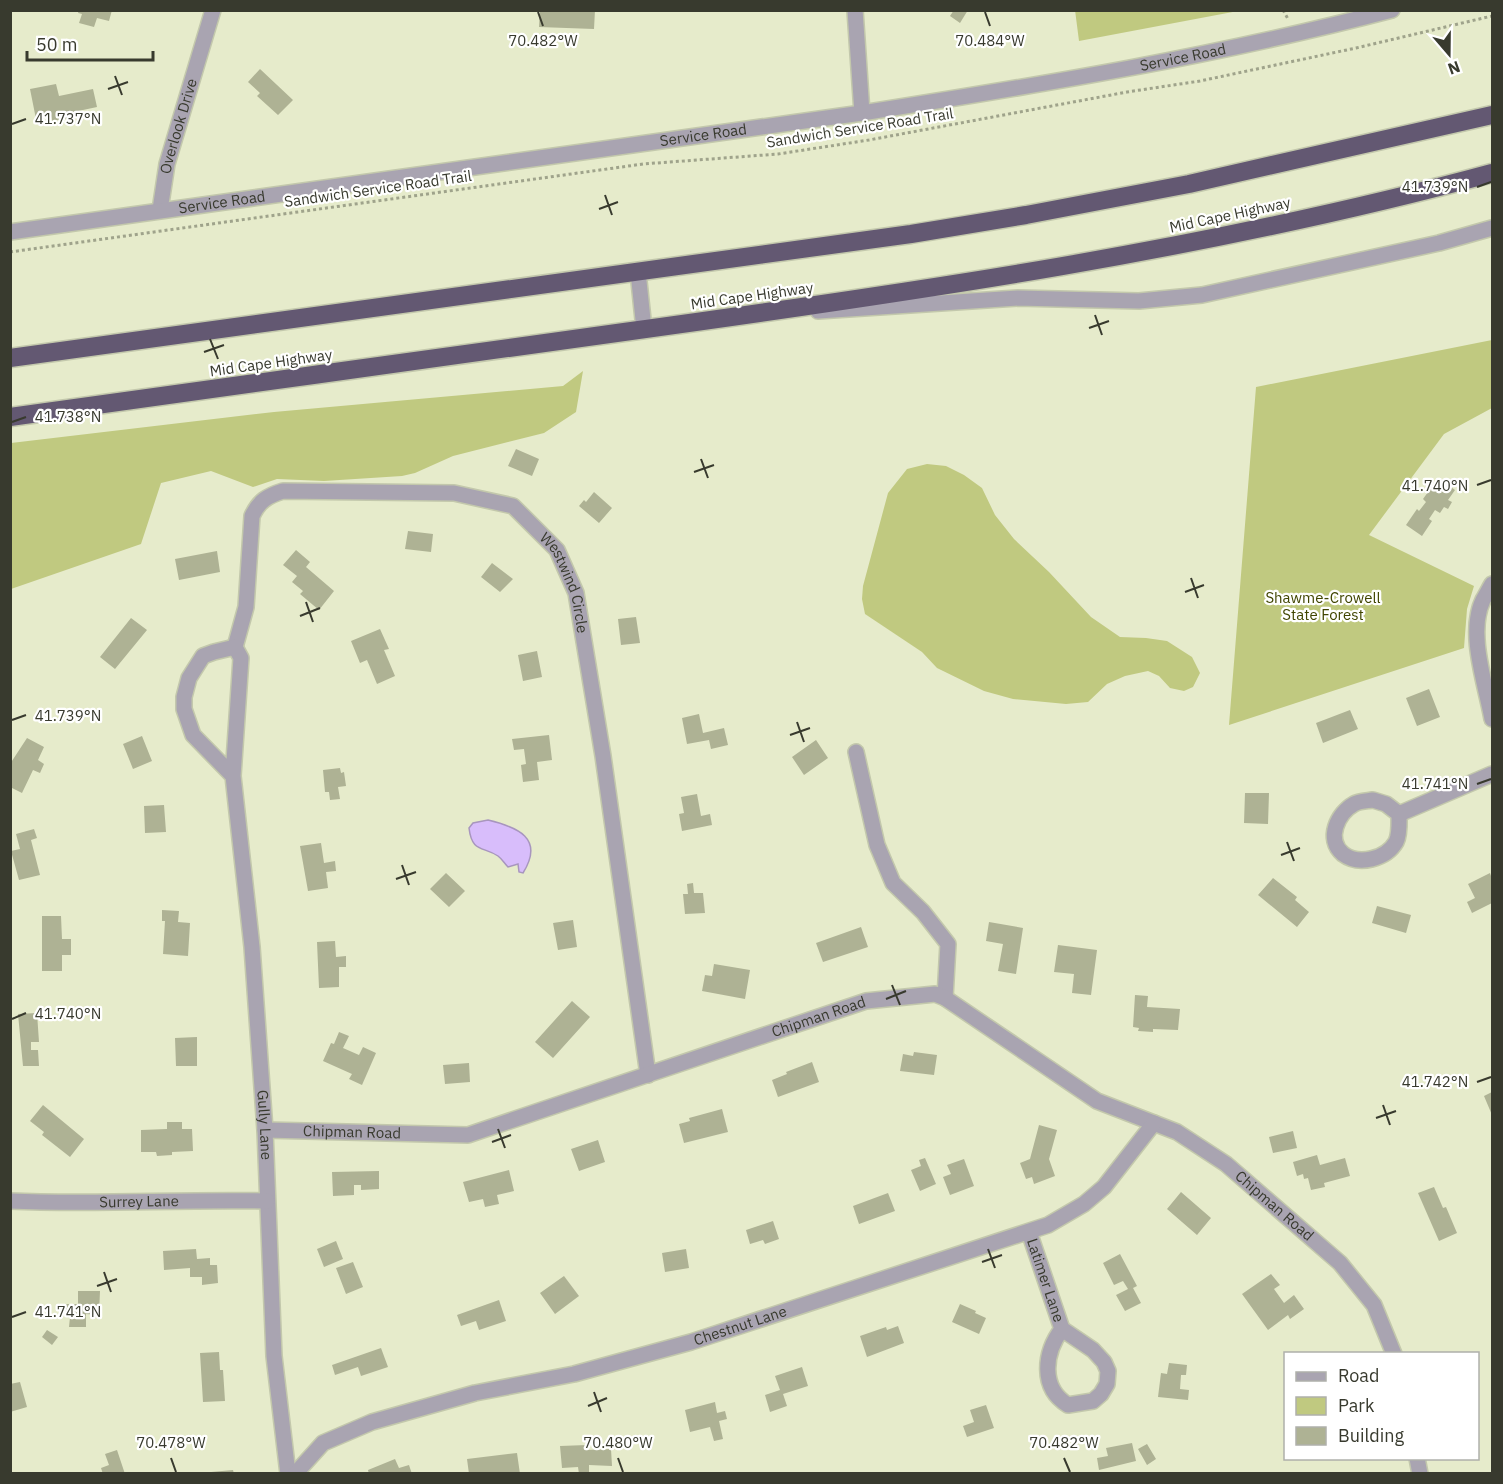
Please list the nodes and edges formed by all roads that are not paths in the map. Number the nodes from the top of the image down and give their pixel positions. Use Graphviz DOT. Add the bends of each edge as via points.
graph roads {
  1 [pos="213,10"];
  2 [pos="855,10"];
  3 [pos="1392,10"];
  4 [pos="862,113"];
  5 [pos="1492,115"];
  6 [pos="1492,173"];
  7 [pos="160,210"];
  8 [pos="1492,228"];
  9 [pos="10,232"];
  10 [pos="638,272"];
  11 [pos="770,312"];
  12 [pos="644,329"];
  13 [pos="10,358"];
  14 [pos="10,417"];
  15 [pos="1492,584"];
  16 [pos="235,647"];
  17 [pos="1492,719"];
  18 [pos="856,752"];
  19 [pos="1492,774"];
  20 [pos="233,776"];
  21 [pos="1399,814"];
  22 [pos="945,998"];
  23 [pos="648,1075"];
  24 [pos="1154,1123"];
  25 [pos="265,1130"];
  26 [pos="10,1201"];
  27 [pos="267,1201"];
  28 [pos="1029,1232"];
  29 [pos="1062,1329"];
  30 [pos="1394,1352"];
  31 [pos="288,1473"];
  32 [pos="295,1473"];
  1 -- 7 [label="street, Overlook Drive" via="167,164"];
  2 -- 4 [label="street"];
  3 -- 4 [label="street, Service Road" via="1175,60"];
  4 -- 7 [label="street, Service Road"];
  5 -- 10 [label="highway" via="1201,182 1026,215"];
  6 -- 11 [label="highway, Mid Cape Highway" via="1246,231 1037,271"];
  7 -- 9 [label="street, Service Road"];
  8 -- 11 [label="street" via="1202,295 1139,301 1018,298 843,311"];
  10 -- 12 [label="street"];
  10 -- 13 [label="highway"];
  11 -- 12 [label="highway, Mid Cape Highway"];
  12 -- 14 [label="highway, Mid Cape Highway"];
  15 -- 17 [label="street" via="1476,626"];
  16 -- 20 [label="street, Gully Lane" via="242,658"];
  16 -- 20 [label="street" via="202,656 189,678 184,698 193,735"];
  16 -- 23 [label="street, Westwind Circle" via="246,607 252,516 267,496 283,491 454,493 513,506 557,550 576,593"];
  18 -- 22 [label="street" via="877,845 893,883 924,912 948,944"];
  19 -- 21 [label="street"];
  20 -- 25 [label="street, Gully Lane" via="252,947"];
  21 -- 21 [label="street" via="1396,841 1385,854 1358,860 1343,854 1336,845 1336,822 1356,802 1372,800"];
  22 -- 23 [label="street, Chipman Road" via="935,994 866,1001"];
  22 -- 24 [label="street, Chipman Road" via="1097,1101"];
  23 -- 25 [label="street, Chipman Road" via="468,1136"];
  24 -- 28 [label="street, Chestnut Lane" via="1104,1187 1065,1215"];
  24 -- 30 [label="street, Chipman Road" via="1177,1132 1226,1164 1340,1263 1374,1305"];
  25 -- 27 [label="street, Gully Lane"];
  26 -- 27 [label="street, Surrey Lane"];
  27 -- 31 [label="street, Gully Lane" via="274,1356"];
  28 -- 29 [label="street, Latimer Lane"];
  28 -- 32 [label="street, Chestnut Lane" via="691,1342 574,1374 475,1393 372,1422 323,1443"];
  29 -- 29 [label="street, Latimer Lane" via="1093,1350 1108,1371 1107,1384 1093,1401 1068,1405 1052,1390 1048,1359"];
}
